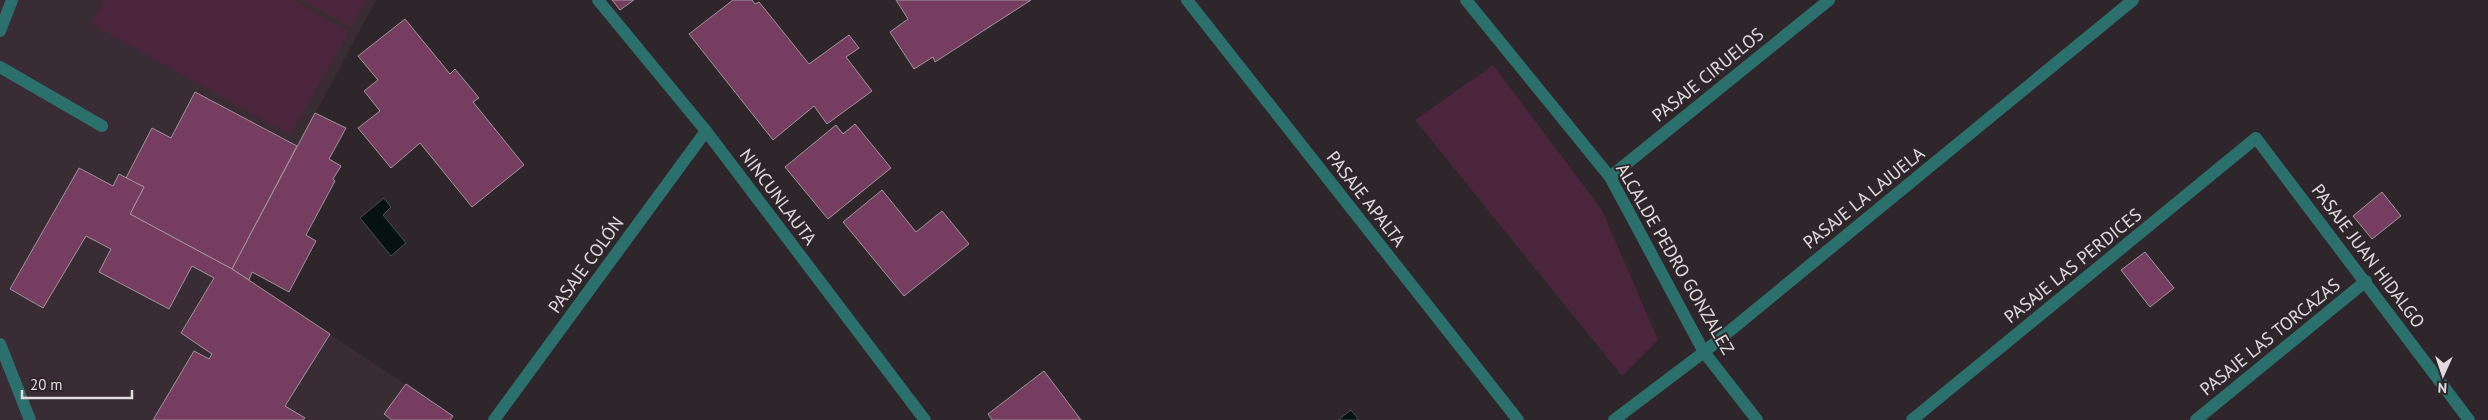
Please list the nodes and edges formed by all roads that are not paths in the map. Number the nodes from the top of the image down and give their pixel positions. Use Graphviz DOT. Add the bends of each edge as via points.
graph roads {
  1 [pos="12,0"];
  2 [pos="598,0"];
  3 [pos="1187,0"];
  4 [pos="1466,0"];
  5 [pos="1829,0"];
  6 [pos="2133,0"];
  7 [pos="0,30"];
  8 [pos="0,67"];
  9 [pos="102,126"];
  10 [pos="706,131"];
  11 [pos="2256,138"];
  12 [pos="1610,178"];
  13 [pos="2366,281"];
  14 [pos="0,344"];
  15 [pos="1704,352"];
  16 [pos="30,420"];
  17 [pos="494,420"];
  18 [pos="925,420"];
  19 [pos="1518,420"];
  20 [pos="1614,420"];
  21 [pos="1757,420"];
  22 [pos="1912,420"];
  23 [pos="2196,420"];
  24 [pos="2469,420"];
  1 -- 7 [label="street"];
  2 -- 10 [label="street, NINCUNLAUTA"];
  3 -- 19 [label="street, PASAJE APALTA"];
  4 -- 12 [label="street, ALCALDE PEDRO GONZALEZ"];
  5 -- 12 [label="street, PASAJE CIRUELOS"];
  6 -- 15 [label="street, PASAJE LA LAJUELA"];
  8 -- 9 [label="street"];
  10 -- 17 [label="street, PASAJE COLÓN"];
  10 -- 18 [label="street, NINCUNLAUTA"];
  11 -- 13 [label="street, PASAJE JUAN HIDALGO"];
  11 -- 22 [label="street, PASAJE LAS PERDICES"];
  12 -- 15 [label="street, ALCALDE PEDRO GONZALEZ"];
  13 -- 23 [label="street, PASAJE LAS TORCAZAS"];
  13 -- 24 [label="street, PASAJE JUAN HIDALGO"];
  14 -- 16 [label="street"];
  15 -- 20 [label="street, PASAJE LA LAJUELA"];
  15 -- 21 [label="street, ALCALDE PEDRO GONZALEZ"];
}
